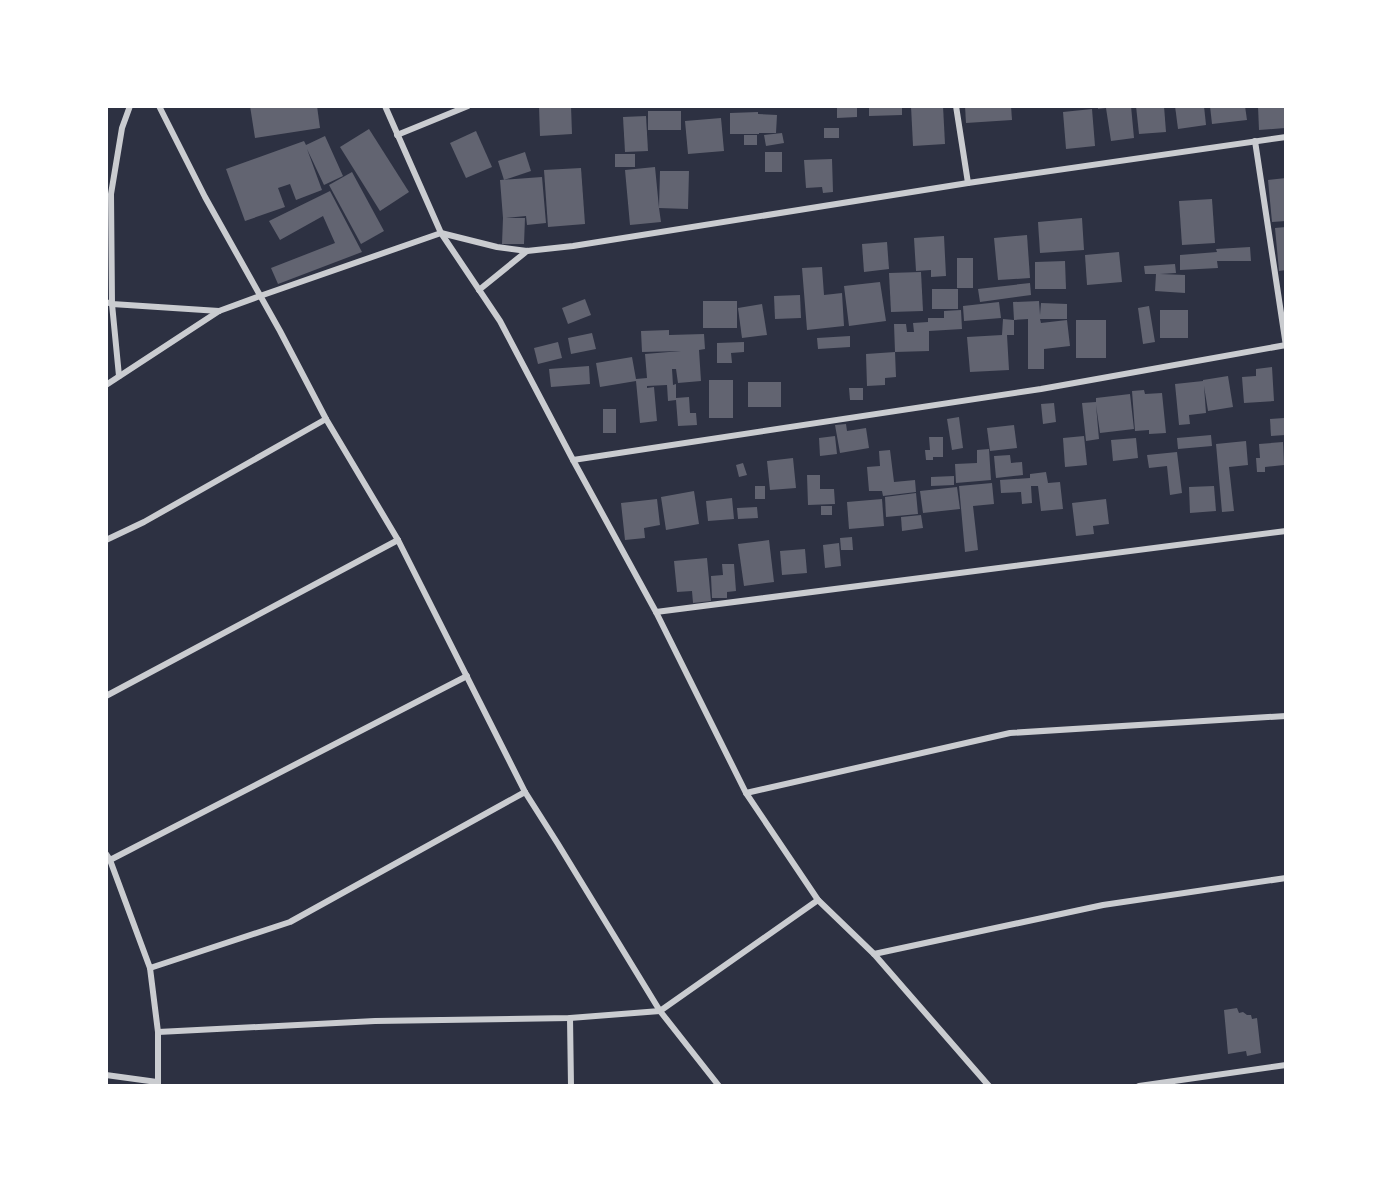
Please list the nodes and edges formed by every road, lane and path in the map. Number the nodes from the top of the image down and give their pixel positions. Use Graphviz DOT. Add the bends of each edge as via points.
graph roads {
  1 [pos="130,106"];
  2 [pos="159,106"];
  3 [pos="385,106"];
  4 [pos="468,106"];
  5 [pos="956,106"];
  6 [pos="396,135"];
  7 [pos="1286,137"];
  8 [pos="1255,141"];
  9 [pos="968,183"];
  10 [pos="441,234"];
  11 [pos="527,251"];
  12 [pos="479,290"];
  13 [pos="260,296"];
  14 [pos="109,303"];
  15 [pos="219,311"];
  16 [pos="1285,346"];
  17 [pos="120,375"];
  18 [pos="106,385"];
  19 [pos="326,419"];
  20 [pos="573,460"];
  21 [pos="1286,531"];
  22 [pos="106,540"];
  23 [pos="398,540"];
  24 [pos="657,612"];
  25 [pos="467,676"];
  26 [pos="106,696"];
  27 [pos="1286,716"];
  28 [pos="525,792"];
  29 [pos="746,793"];
  30 [pos="109,857"];
  31 [pos="1286,878"];
  32 [pos="818,900"];
  33 [pos="874,954"];
  34 [pos="150,968"];
  35 [pos="660,1011"];
  36 [pos="570,1018"];
  37 [pos="158,1032"];
  38 [pos="1286,1065"];
  39 [pos="106,1075"];
  40 [pos="157,1084"];
  41 [pos="571,1086"];
  42 [pos="719,1086"];
  43 [pos="989,1086"];
  44 [pos="1139,1086"];
  1 -- 14 [label="street" via="122,128 111,194"];
  2 -- 13 [label="street"];
  3 -- 6 [label="street"];
  4 -- 6 [label="street"];
  5 -- 9 [label="street"];
  6 -- 10 [label="street"];
  7 -- 8 [label="street"];
  8 -- 9 [label="street"];
  8 -- 16 [label="street"];
  9 -- 11 [label="street"];
  10 -- 11 [label="street"];
  10 -- 12 [label="street"];
  10 -- 13 [label="street"];
  11 -- 12 [label="street"];
  12 -- 20 [label="street" via="500,321"];
  13 -- 15 [label="street"];
  13 -- 19 [label="street"];
  14 -- 15 [label="street"];
  14 -- 17 [label="street"];
  15 -- 17 [label="street"];
  16 -- 20 [label="street" via="1041,389"];
  17 -- 18 [label="street"];
  19 -- 22 [label="street"];
  19 -- 23 [label="street"];
  20 -- 24 [label="street"];
  21 -- 24 [label="street"];
  23 -- 25 [label="street"];
  23 -- 26 [label="street"];
  24 -- 29 [label="street"];
  25 -- 28 [label="street"];
  25 -- 30 [label="street"];
  27 -- 29 [label="street" via="1010,733"];
  28 -- 34 [label="street" via="290,922"];
  28 -- 35 [label="street"];
  29 -- 32 [label="street"];
  30 -- 34 [label="street"];
  31 -- 33 [label="street" via="1103,905"];
  32 -- 33 [label="street"];
  32 -- 35 [label="street"];
  33 -- 43 [label="street"];
  34 -- 37 [label="street"];
  35 -- 36 [label="street"];
  35 -- 42 [label="street"];
  36 -- 37 [label="street" via="375,1021"];
  36 -- 41 [label="street"];
  37 -- 40 [label="street"];
  38 -- 44 [label="street"];
  39 -- 40 [label="street"];
}
